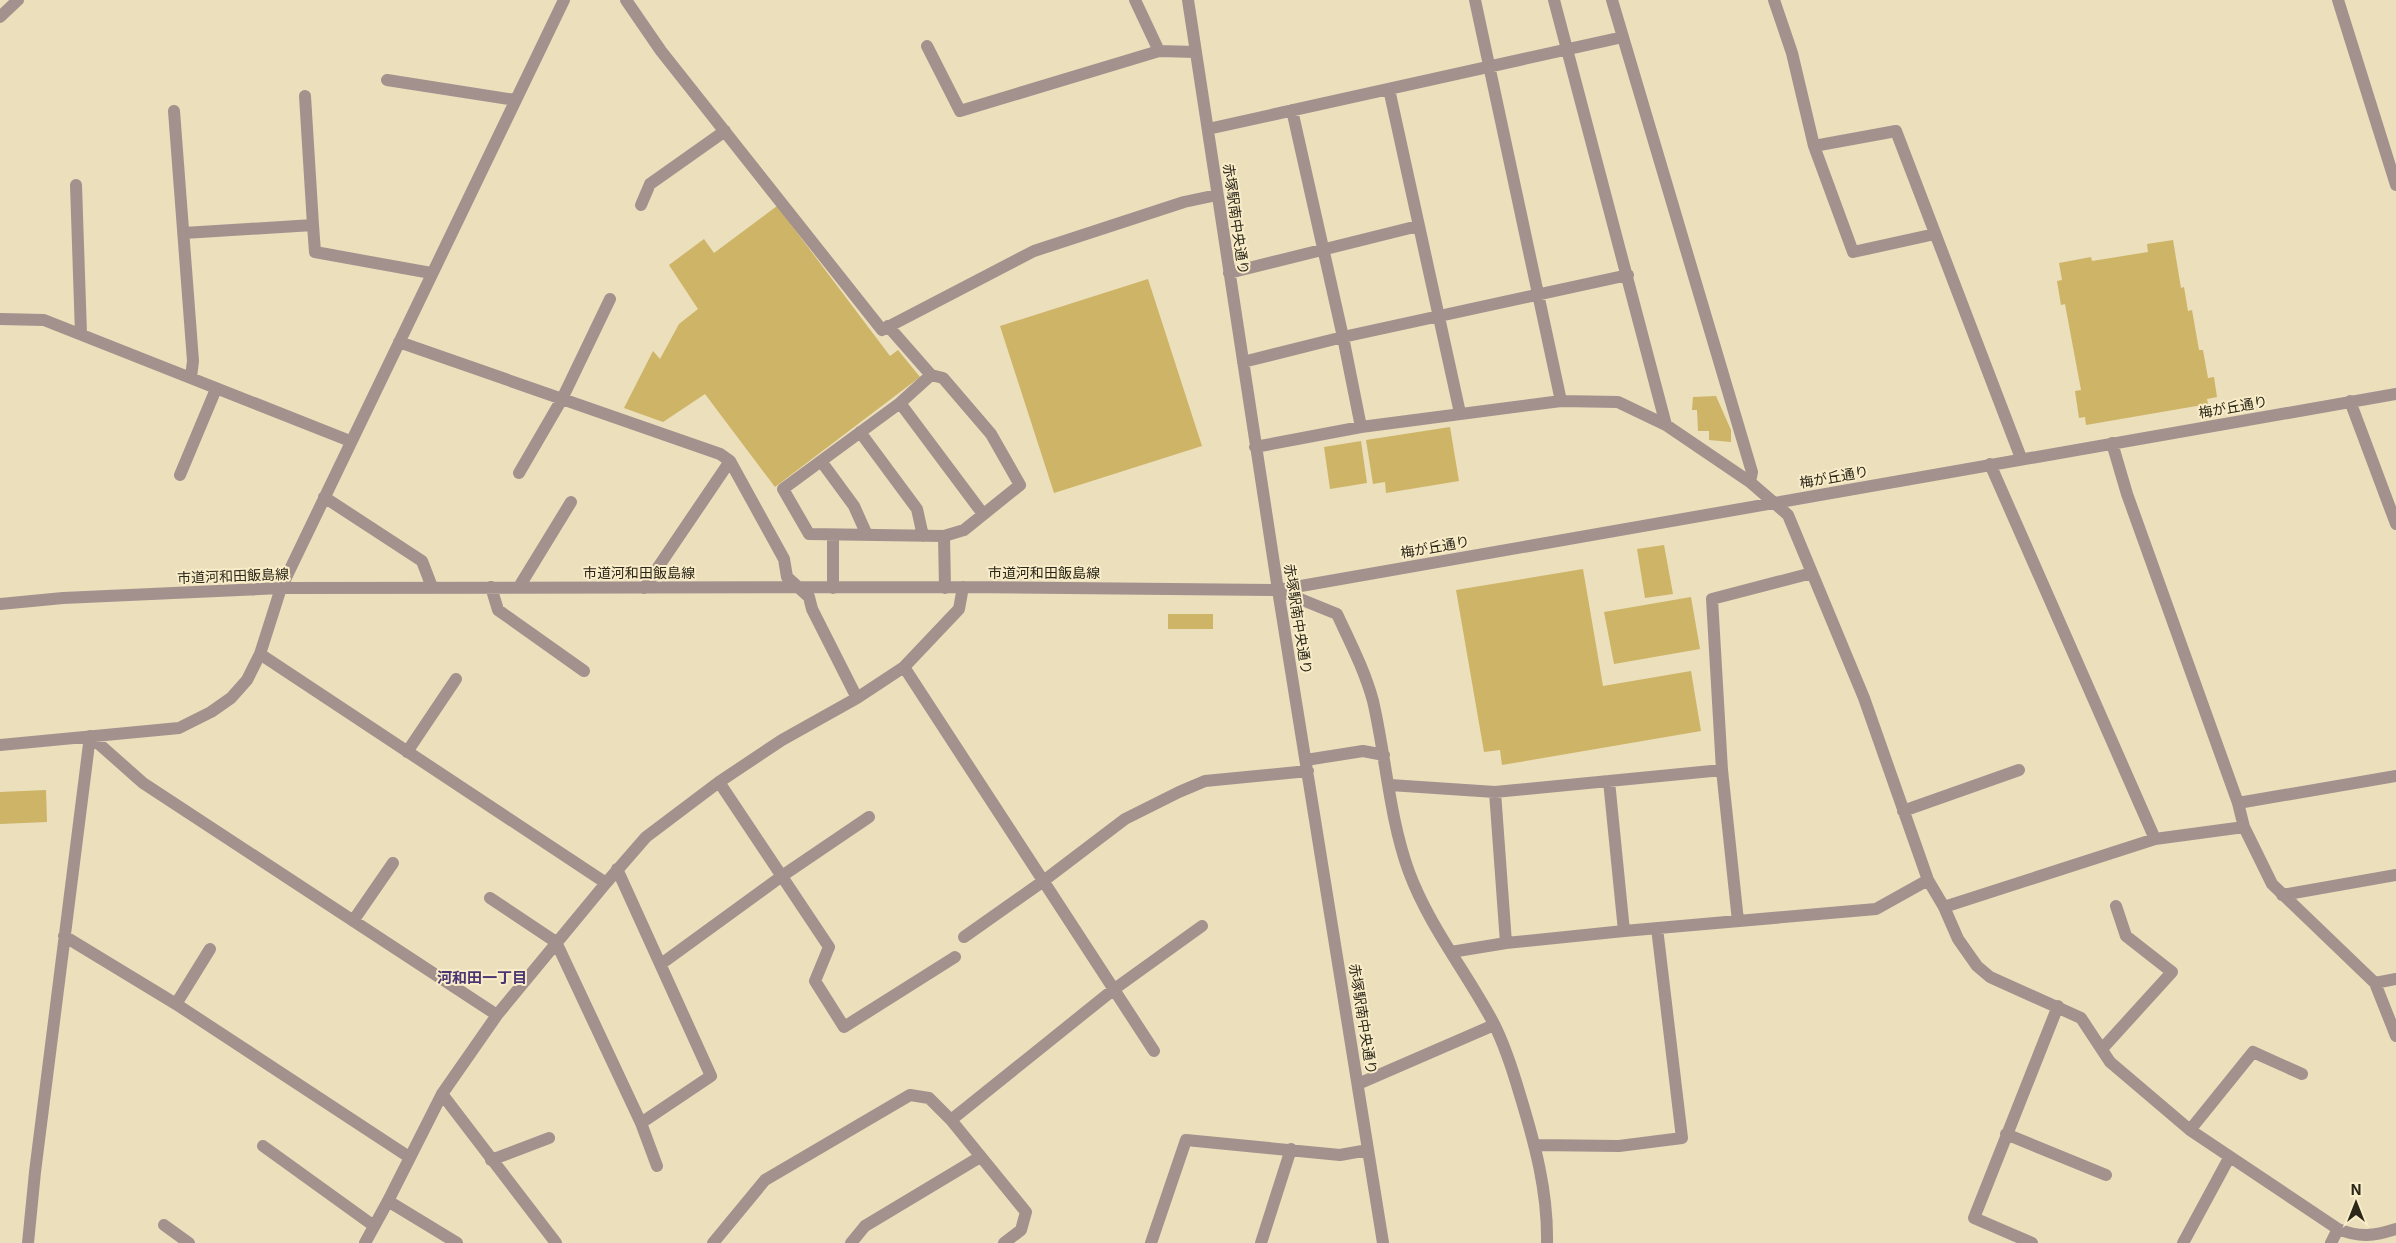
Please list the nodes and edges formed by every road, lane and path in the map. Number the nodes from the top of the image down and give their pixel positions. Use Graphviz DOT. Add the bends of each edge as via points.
graph roads {
  1 [pos="18,0"];
  2 [pos="564,0"];
  3 [pos="626,0"];
  4 [pos="1135,0"];
  5 [pos="1188,0"];
  6 [pos="1475,0"];
  7 [pos="1554,0"];
  8 [pos="1612,0"];
  9 [pos="1774,0"];
  10 [pos="2338,0"];
  11 [pos="0,17"];
  12 [pos="1623,37"];
  13 [pos="927,46"];
  14 [pos="1159,51"];
  15 [pos="1568,51"];
  16 [pos="1196,52"];
  17 [pos="1489,67"];
  18 [pos="387,80"];
  19 [pos="1389,89"];
  20 [pos="305,96"];
  21 [pos="515,100"];
  22 [pos="1292,110"];
  23 [pos="174,111"];
  24 [pos="1208,129"];
  25 [pos="725,131"];
  26 [pos="1814,146"];
  27 [pos="2392,155"];
  28 [pos="2396,185"];
  29 [pos="76,186"];
  30 [pos="1218,195"];
  31 [pos="640,205"];
  32 [pos="313,225"];
  33 [pos="1418,226"];
  34 [pos="184,233"];
  35 [pos="1936,234"];
  36 [pos="1323,250"];
  37 [pos="431,273"];
  38 [pos="1229,273"];
  39 [pos="1628,275"];
  40 [pos="1538,295"];
  41 [pos="610,299"];
  42 [pos="1439,316"];
  43 [pos="0,319"];
  44 [pos="888,326"];
  45 [pos="81,334"];
  46 [pos="1343,337"];
  47 [pos="399,342"];
  48 [pos="1242,362"];
  49 [pos="931,375"];
  50 [pos="191,377"];
  51 [pos="216,389"];
  52 [pos="2396,394"];
  53 [pos="562,399"];
  54 [pos="1561,401"];
  55 [pos="2350,402"];
  56 [pos="900,403"];
  57 [pos="1460,413"];
  58 [pos="1666,425"];
  59 [pos="1361,427"];
  60 [pos="860,432"];
  61 [pos="350,441"];
  62 [pos="2112,443"];
  63 [pos="1256,447"];
  64 [pos="2021,458"];
  65 [pos="730,461"];
  66 [pos="821,461"];
  67 [pos="1990,464"];
  68 [pos="519,473"];
  69 [pos="180,475"];
  70 [pos="1750,482"];
  71 [pos="324,497"];
  72 [pos="571,502"];
  73 [pos="1776,502"];
  74 [pos="983,514"];
  75 [pos="2396,524"];
  76 [pos="834,535"];
  77 [pos="867,535"];
  78 [pos="923,536"];
  79 [pos="944,536"];
  80 [pos="1812,573"];
  81 [pos="492,586"];
  82 [pos="432,587"];
  83 [pos="519,587"];
  84 [pos="963,587"];
  85 [pos="281,588"];
  86 [pos="644,588"];
  87 [pos="800,588"];
  88 [pos="833,588"];
  89 [pos="945,588"];
  90 [pos="1278,590"];
  91 [pos="0,604"];
  92 [pos="260,654"];
  93 [pos="904,667"];
  94 [pos="584,671"];
  95 [pos="456,679"];
  96 [pos="857,698"];
  97 [pos="90,736"];
  98 [pos="0,745"];
  99 [pos="407,752"];
  100 [pos="1384,754"];
  101 [pos="1307,766"];
  102 [pos="1722,770"];
  103 [pos="2019,770"];
  104 [pos="2396,776"];
  105 [pos="1608,781"];
  106 [pos="719,782"];
  107 [pos="1390,784"];
  108 [pos="1495,792"];
  109 [pos="2238,804"];
  110 [pos="1903,812"];
  111 [pos="869,818"];
  112 [pos="2244,827"];
  113 [pos="2154,839"];
  114 [pos="393,863"];
  115 [pos="617,869"];
  116 [pos="2396,875"];
  117 [pos="782,876"];
  118 [pos="1928,880"];
  119 [pos="1042,882"];
  120 [pos="606,883"];
  121 [pos="2282,895"];
  122 [pos="490,898"];
  123 [pos="2116,906"];
  124 [pos="1944,907"];
  125 [pos="353,921"];
  126 [pos="1738,921"];
  127 [pos="1202,926"];
  128 [pos="1657,928"];
  129 [pos="1624,931"];
  130 [pos="64,936"];
  131 [pos="964,937"];
  132 [pos="556,942"];
  133 [pos="1506,943"];
  134 [pos="210,949"];
  135 [pos="1450,952"];
  136 [pos="955,957"];
  137 [pos="661,964"];
  138 [pos="2396,979"];
  139 [pos="2375,983"];
  140 [pos="1113,990"];
  141 [pos="176,1004"];
  142 [pos="2058,1006"];
  143 [pos="497,1015"];
  144 [pos="1494,1025"];
  145 [pos="2396,1036"];
  146 [pos="2102,1049"];
  147 [pos="1154,1051"];
  148 [pos="2302,1074"];
  149 [pos="1358,1084"];
  150 [pos="442,1094"];
  151 [pos="950,1120"];
  152 [pos="640,1123"];
  153 [pos="2190,1130"];
  154 [pos="2006,1134"];
  155 [pos="549,1138"];
  156 [pos="1535,1145"];
  157 [pos="263,1146"];
  158 [pos="1291,1149"];
  159 [pos="1368,1150"];
  160 [pos="409,1157"];
  161 [pos="980,1157"];
  162 [pos="2229,1158"];
  163 [pos="491,1160"];
  164 [pos="657,1166"];
  165 [pos="2106,1175"];
  166 [pos="388,1202"];
  167 [pos="164,1225"];
  168 [pos="374,1226"];
  169 [pos="2338,1229"];
  170 [pos="2396,1229"];
  171 [pos="28,1243"];
  172 [pos="189,1243"];
  173 [pos="364,1243"];
  174 [pos="457,1243"];
  175 [pos="556,1243"];
  176 [pos="713,1243"];
  177 [pos="851,1243"];
  178 [pos="1004,1243"];
  179 [pos="1151,1243"];
  180 [pos="1261,1243"];
  181 [pos="1383,1243"];
  182 [pos="1547,1243"];
  183 [pos="2032,1243"];
  184 [pos="2183,1243"];
  185 [pos="2331,1243"];
  1 -- 11 [label="street"];
  2 -- 21 [label="street"];
  3 -- 25 [label="street" via="661,51"];
  4 -- 14 [label="street"];
  5 -- 16 [label="street, 赤塚駅南中央通り"];
  6 -- 17 [label="street"];
  7 -- 15 [label="street"];
  8 -- 12 [label="street"];
  9 -- 26 [label="street" via="1792,53"];
  10 -- 27 [label="street"];
  12 -- 15 [label="street"];
  12 -- 70 [label="street" via="1719,356 1752,472"];
  13 -- 14 [label="street" via="960,111"];
  14 -- 16 [label="street"];
  15 -- 17 [label="street"];
  15 -- 39 [label="street"];
  16 -- 24 [label="street, 赤塚駅南中央通り"];
  17 -- 19 [label="street"];
  17 -- 40 [label="street"];
  18 -- 21 [label="street"];
  19 -- 22 [label="street"];
  19 -- 33 [label="street"];
  20 -- 32 [label="street"];
  21 -- 37 [label="street"];
  22 -- 24 [label="street"];
  22 -- 36 [label="street"];
  23 -- 34 [label="street"];
  24 -- 30 [label="street, 赤塚駅南中央通り"];
  25 -- 31 [label="street" via="650,184"];
  25 -- 44 [label="street" via="882,330"];
  26 -- 35 [label="street" via="1896,131"];
  26 -- 35 [label="street" via="1853,252"];
  27 -- 28 [label="street"];
  29 -- 45 [label="street"];
  30 -- 38 [label="street, 赤塚駅南中央通り"];
  30 -- 44 [label="street" via="1184,202 1034,251"];
  32 -- 34 [label="street"];
  32 -- 37 [label="street" via="315,252"];
  33 -- 36 [label="street"];
  33 -- 42 [label="street"];
  34 -- 50 [label="street" via="193,361"];
  35 -- 64 [label="street"];
  36 -- 38 [label="street"];
  36 -- 46 [label="street"];
  37 -- 47 [label="street"];
  38 -- 48 [label="street, 赤塚駅南中央通り"];
  39 -- 40 [label="street"];
  39 -- 58 [label="street"];
  40 -- 42 [label="street"];
  40 -- 54 [label="street"];
  41 -- 53 [label="street"];
  42 -- 46 [label="street"];
  42 -- 57 [label="street"];
  43 -- 45 [label="street" via="44,320"];
  44 -- 49 [label="street"];
  45 -- 50 [label="street"];
  46 -- 48 [label="street"];
  46 -- 59 [label="street"];
  47 -- 53 [label="street"];
  47 -- 61 [label="street"];
  48 -- 63 [label="street, 赤塚駅南中央通り"];
  49 -- 56 [label="street"];
  49 -- 74 [label="street" via="943,378 991,434 1020,485"];
  50 -- 51 [label="street"];
  51 -- 61 [label="street"];
  51 -- 69 [label="street"];
  52 -- 55 [label="street, 梅が丘通り"];
  53 -- 65 [label="street" via="720,454"];
  53 -- 68 [label="street"];
  54 -- 57 [label="street"];
  54 -- 58 [label="street" via="1618,402"];
  55 -- 62 [label="street, 梅が丘通り"];
  55 -- 75 [label="street"];
  56 -- 60 [label="street"];
  56 -- 74 [label="street"];
  57 -- 59 [label="street"];
  58 -- 70 [label="street"];
  59 -- 63 [label="street"];
  60 -- 66 [label="street"];
  60 -- 78 [label="street" via="917,509"];
  61 -- 71 [label="street"];
  62 -- 64 [label="street, 梅が丘通り"];
  62 -- 109 [label="street" via="2127,494"];
  63 -- 90 [label="street, 赤塚駅南中央通り"];
  64 -- 67 [label="street, 梅が丘通り"];
  65 -- 86 [label="street"];
  65 -- 87 [label="street" via="784,559 787,576"];
  66 -- 76 [label="street" via="783,489 809,534"];
  66 -- 77 [label="street" via="854,506"];
  67 -- 73 [label="street, 梅が丘通り"];
  67 -- 113 [label="street"];
  70 -- 73 [label="street"];
  71 -- 82 [label="street" via="422,561"];
  71 -- 85 [label="street"];
  72 -- 83 [label="street"];
  73 -- 80 [label="street" via="1788,515"];
  73 -- 90 [label="street, 梅が丘通り"];
  74 -- 79 [label="street" via="964,530"];
  76 -- 77 [label="street"];
  76 -- 88 [label="street"];
  77 -- 78 [label="street"];
  78 -- 79 [label="street"];
  79 -- 89 [label="street"];
  80 -- 102 [label="street" via="1712,599"];
  80 -- 110 [label="street" via="1864,698"];
  81 -- 82 [label="street, 市道河和田飯島線"];
  81 -- 83 [label="street, 市道河和田飯島線"];
  81 -- 94 [label="street" via="498,610"];
  82 -- 85 [label="street, 市道河和田飯島線"];
  83 -- 86 [label="street, 市道河和田飯島線"];
  84 -- 89 [label="street, 市道河和田飯島線"];
  84 -- 90 [label="street, 市道河和田飯島線"];
  84 -- 93 [label="street" via="959,610"];
  85 -- 91 [label="street, 市道河和田飯島線"];
  85 -- 92 [label="street"];
  86 -- 87 [label="street, 市道河和田飯島線"];
  87 -- 88 [label="street, 市道河和田飯島線"];
  87 -- 96 [label="street" via="809,598"];
  88 -- 89 [label="street, 市道河和田飯島線"];
  90 -- 100 [label="street" via="1337,614 1372,699"];
  90 -- 101 [label="street, 赤塚駅南中央通り"];
  92 -- 97 [label="street" via="247,680 231,698 179,728"];
  92 -- 99 [label="street"];
  93 -- 96 [label="street"];
  93 -- 119 [label="street"];
  95 -- 99 [label="street"];
  96 -- 106 [label="street" via="782,740"];
  97 -- 98 [label="street"];
  97 -- 125 [label="street" via="144,783"];
  97 -- 130 [label="street"];
  99 -- 120 [label="street"];
  100 -- 101 [label="street" via="1363,751"];
  100 -- 107 [label="street"];
  101 -- 119 [label="street" via="1205,781 1126,819"];
  101 -- 149 [label="street, 赤塚駅南中央通り"];
  102 -- 105 [label="street"];
  102 -- 126 [label="street"];
  103 -- 110 [label="street"];
  104 -- 109 [label="street"];
  105 -- 108 [label="street"];
  105 -- 129 [label="street"];
  106 -- 115 [label="street" via="646,837"];
  106 -- 117 [label="street"];
  107 -- 108 [label="street"];
  107 -- 135 [label="street" via="1409,872"];
  108 -- 133 [label="street"];
  109 -- 112 [label="street"];
  110 -- 118 [label="street"];
  111 -- 117 [label="street"];
  112 -- 113 [label="street"];
  112 -- 121 [label="street" via="2272,884"];
  113 -- 124 [label="street"];
  114 -- 125 [label="street"];
  115 -- 120 [label="street"];
  115 -- 137 [label="street"];
  116 -- 121 [label="street"];
  117 -- 136 [label="street" via="829,947 815,980 844,1027"];
  117 -- 137 [label="street"];
  118 -- 124 [label="street"];
  118 -- 126 [label="street" via="1876,909"];
  119 -- 131 [label="street"];
  119 -- 140 [label="street"];
  120 -- 132 [label="street"];
  121 -- 139 [label="street"];
  122 -- 132 [label="street"];
  123 -- 146 [label="street" via="2126,936 2172,972"];
  124 -- 142 [label="street" via="1958,939 1984,972"];
  125 -- 143 [label="street"];
  126 -- 128 [label="street"];
  127 -- 140 [label="street"];
  128 -- 129 [label="street"];
  128 -- 156 [label="street" via="1682,1138 1619,1146"];
  129 -- 133 [label="street"];
  130 -- 141 [label="street"];
  130 -- 171 [label="street"];
  132 -- 143 [label="street"];
  132 -- 152 [label="street"];
  133 -- 135 [label="street"];
  134 -- 141 [label="street"];
  135 -- 144 [label="street"];
  137 -- 152 [label="street" via="711,1076"];
  138 -- 139 [label="street"];
  139 -- 145 [label="street"];
  140 -- 147 [label="street"];
  140 -- 151 [label="street"];
  141 -- 160 [label="street"];
  142 -- 146 [label="street" via="2081,1018"];
  142 -- 154 [label="street"];
  143 -- 150 [label="street"];
  144 -- 149 [label="street"];
  144 -- 156 [label="street" via="1511,1064"];
  146 -- 153 [label="street" via="2110,1062"];
  148 -- 153 [label="street" via="2253,1052"];
  149 -- 159 [label="street, 赤塚駅南中央通り"];
  150 -- 160 [label="street"];
  150 -- 163 [label="street"];
  151 -- 161 [label="street"];
  151 -- 176 [label="street" via="929,1098 910,1095 765,1180"];
  152 -- 164 [label="street"];
  153 -- 162 [label="street"];
  154 -- 165 [label="street"];
  154 -- 183 [label="street" via="1974,1218"];
  155 -- 163 [label="street"];
  156 -- 182 [label="street" via="1547,1212"];
  157 -- 168 [label="street"];
  158 -- 159 [label="street" via="1340,1155"];
  158 -- 179 [label="street" via="1186,1140"];
  158 -- 180 [label="street"];
  159 -- 181 [label="street, 赤塚駅南中央通り"];
  160 -- 166 [label="street"];
  161 -- 177 [label="street" via="865,1226"];
  161 -- 178 [label="street" via="1026,1212 1021,1230"];
  162 -- 169 [label="street"];
  162 -- 184 [label="street"];
  163 -- 175 [label="street"];
  166 -- 168 [label="street"];
  166 -- 174 [label="street"];
  167 -- 172 [label="street"];
  168 -- 173 [label="street"];
  169 -- 170 [label="street" via="2355,1236"];
  169 -- 185 [label="street"];
}
